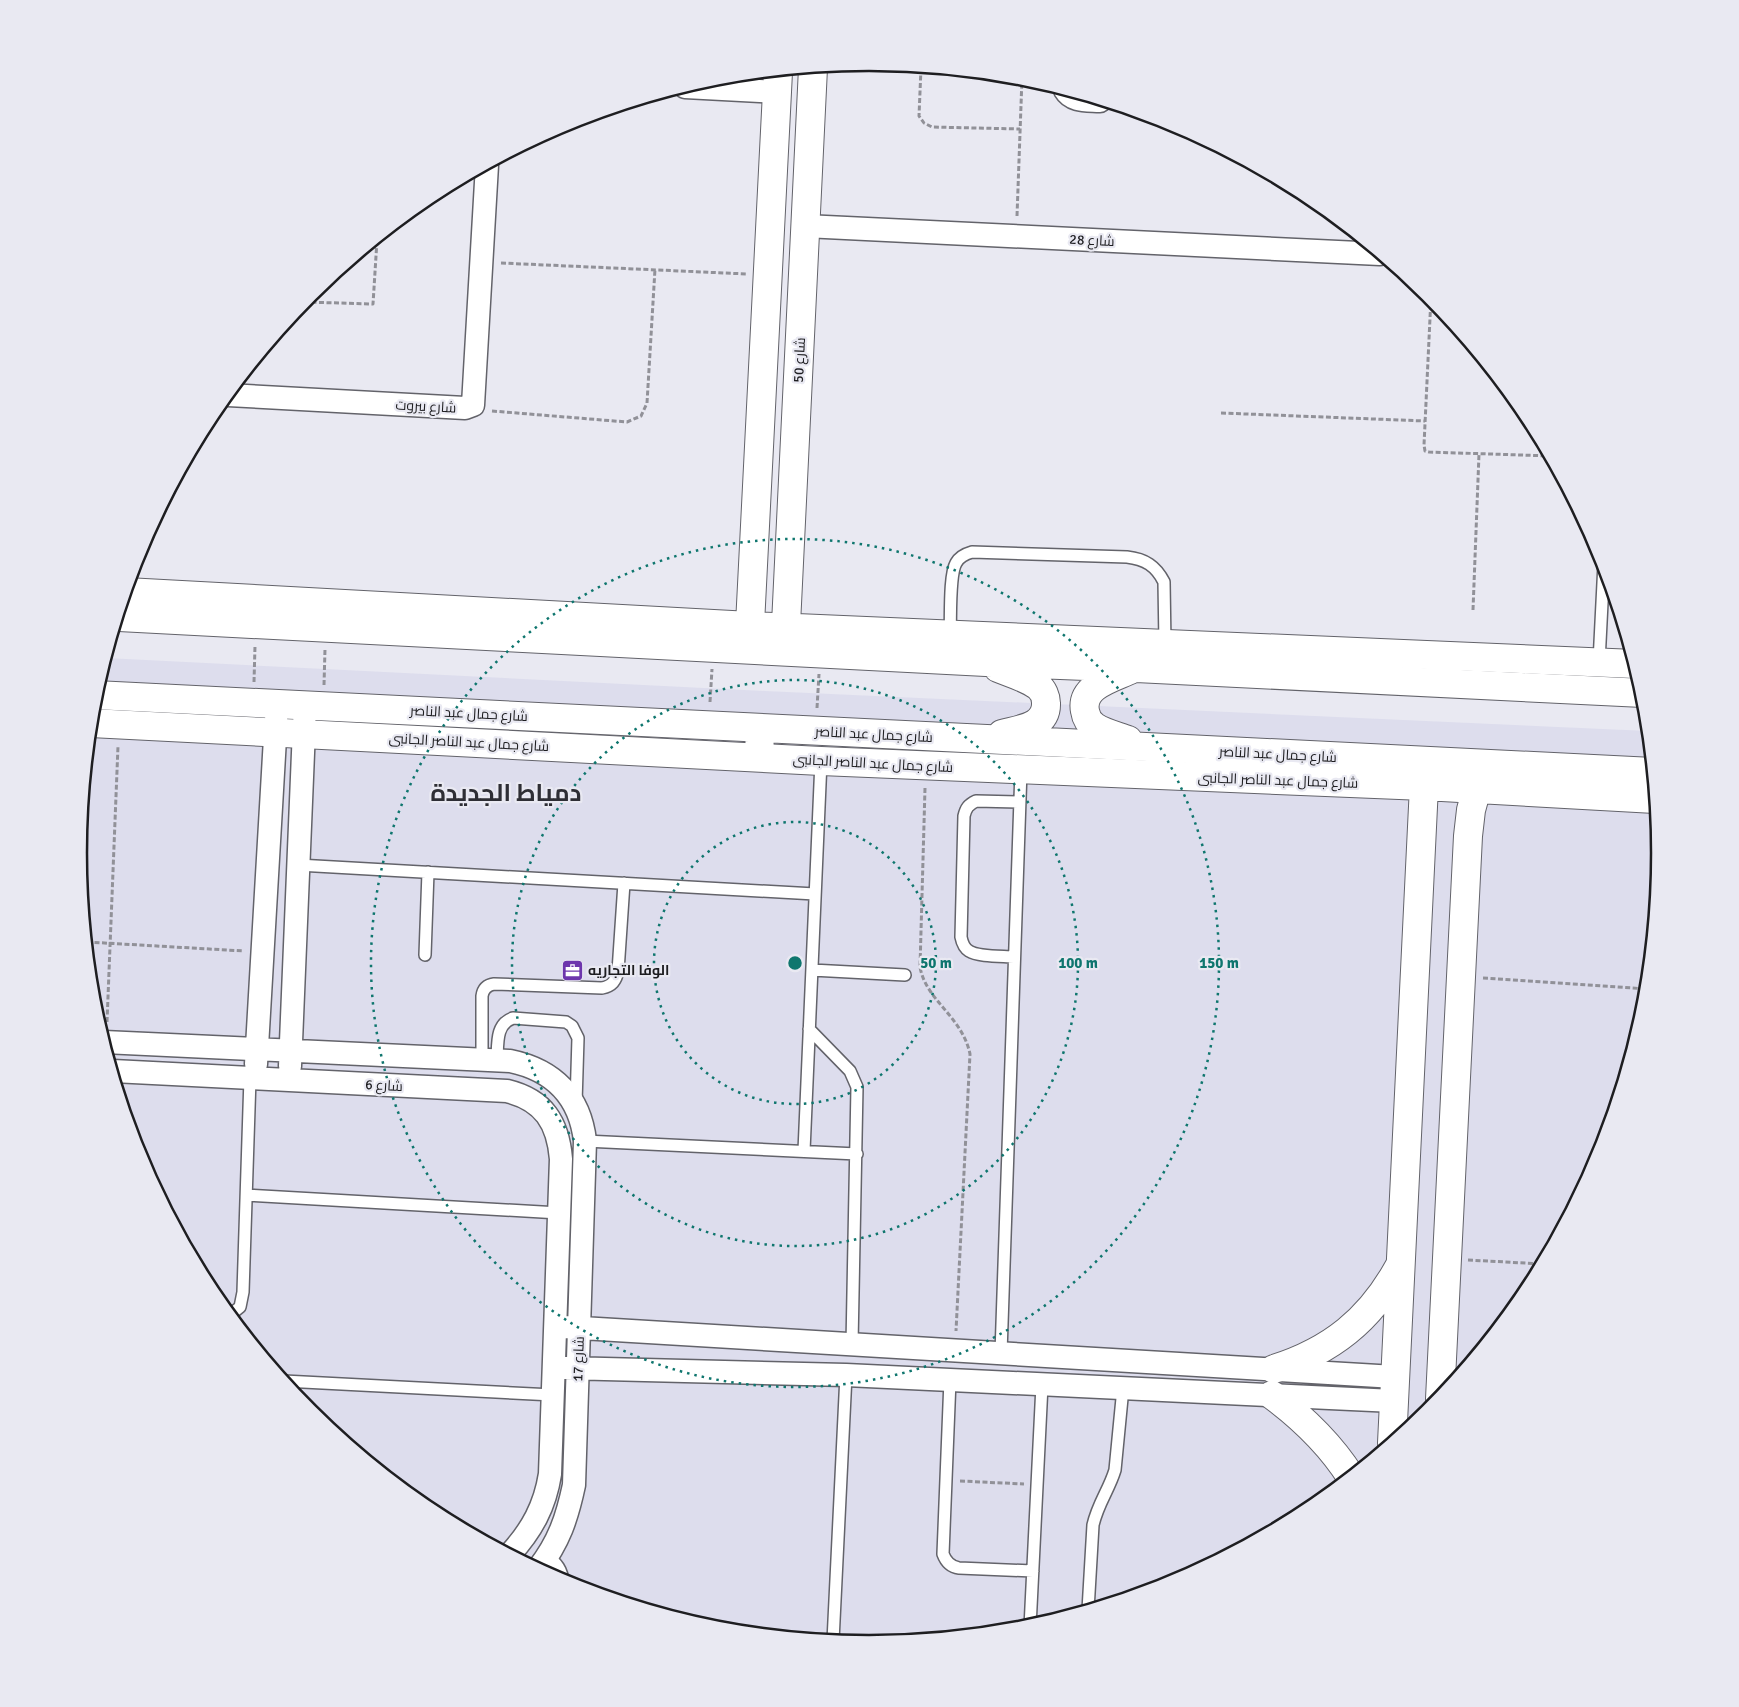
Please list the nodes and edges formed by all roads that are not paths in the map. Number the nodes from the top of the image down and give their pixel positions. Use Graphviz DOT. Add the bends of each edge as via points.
graph roads {
  1 [pos="813,74"];
  2 [pos="778,82"];
  3 [pos="724,85"];
  4 [pos="487,171"];
  5 [pos="805,226"];
  6 [pos="1371,254"];
  7 [pos="236,395"];
  8 [pos="1603,583"];
  9 [pos="133,592"];
  10 [pos="124,617"];
  11 [pos="950,634"];
  12 [pos="749,638"];
  13 [pos="785,639"];
  14 [pos="1165,644"];
  15 [pos="1446,656"];
  16 [pos="986,662"];
  17 [pos="1599,662"];
  18 [pos="1628,664"];
  19 [pos="1136,668"];
  20 [pos="1446,683"];
  21 [pos="1635,693"];
  22 [pos="104,694"];
  23 [pos="265,703"];
  24 [pos="314,705"];
  25 [pos="98,724"];
  26 [pos="759,728"];
  27 [pos="276,732"];
  28 [pos="304,733"];
  29 [pos="982,739"];
  30 [pos="1148,748"];
  31 [pos="760,757"];
  32 [pos="821,760"];
  33 [pos="1021,770"];
  34 [pos="1647,772"];
  35 [pos="1424,773"];
  36 [pos="1480,777"];
  37 [pos="1650,798"];
  38 [pos="1020,802"];
  39 [pos="298,865"];
  40 [pos="428,872"];
  41 [pos="624,883"];
  42 [pos="815,894"];
  43 [pos="425,955"];
  44 [pos="1014,957"];
  45 [pos="812,970"];
  46 [pos="904,975"];
  47 [pos="259,1017"];
  48 [pos="292,1019"];
  49 [pos="809,1029"];
  50 [pos="111,1042"];
  51 [pos="257,1049"];
  52 [pos="290,1051"];
  53 [pos="490,1060"];
  54 [pos="119,1071"];
  55 [pos="253,1078"];
  56 [pos="289,1080"];
  57 [pos="576,1108"];
  58 [pos="585,1141"];
  59 [pos="804,1151"];
  60 [pos="857,1154"];
  61 [pos="246,1195"];
  62 [pos="559,1213"];
  63 [pos="1401,1264"];
  64 [pos="235,1311"];
  65 [pos="555,1327"];
  66 [pos="580,1328"];
  67 [pos="852,1344"];
  68 [pos="1002,1353"];
  69 [pos="554,1368"];
  70 [pos="578,1368"];
  71 [pos="846,1375"];
  72 [pos="950,1380"];
  73 [pos="292,1381"];
  74 [pos="1273,1382"];
  75 [pos="1042,1384"];
  76 [pos="1123,1388"];
  77 [pos="1441,1388"];
  78 [pos="1395,1389"];
  79 [pos="553,1395"];
  80 [pos="1392,1435"];
  81 [pos="1348,1473"];
  82 [pos="514,1550"];
  83 [pos="543,1563"];
  84 [pos="1033,1571"];
  85 [pos="561,1572"];
  86 [pos="1088,1604"];
  87 [pos="1030,1619"];
  88 [pos="833,1635"];
  1 -- 5 [label="main road, شارع 50"];
  2 -- 3 [label="street"];
  2 -- 12 [label="main road"];
  4 -- 7 [label="street, شارع بيروت" via="473,405 465,408"];
  5 -- 6 [label="street, شارع 28"];
  5 -- 13 [label="main road, شارع 50"];
  8 -- 17 [label="lane"];
  9 -- 12 [label="main road"];
  10 -- 12 [label="main road" via="713,648"];
  11 -- 13 [label="main road"];
  11 -- 14 [label="main road"];
  11 -- 14 [label="lane" via="953,572 957,560 966,554 1127,558 1153,566 1164,582"];
  12 -- 13 [label="main road"];
  13 -- 16 [label="main road" via="820,654"];
  14 -- 15 [label="main road"];
  15 -- 17 [label="main road"];
  15 -- 20 [label="main road"];
  16 -- 19 [label="main road"];
  16 -- 29 [label="main road" via="1037,686 1046,699 1046,706 1040,721 1034,725"];
  17 -- 18 [label="main road"];
  19 -- 20 [label="main road"];
  19 -- 30 [label="main road" via="1092,689 1084,702 1084,709 1096,728"];
  20 -- 21 [label="main road"];
  22 -- 23 [label="main road, شارع جمال عبد الناصر"];
  23 -- 24 [label="main road, شارع جمال عبد الناصر"];
  23 -- 27 [label="street"];
  24 -- 26 [label="main road, شارع جمال عبد الناصر"];
  24 -- 28 [label="street"];
  25 -- 27 [label="main road, شارع جمال عبد الناصر الجانبى"];
  26 -- 29 [label="main road, شارع جمال عبد الناصر"];
  26 -- 31 [label="main road"];
  27 -- 28 [label="main road, شارع جمال عبد الناصر الجانبى"];
  27 -- 47 [label="street"];
  28 -- 31 [label="main road, شارع جمال عبد الناصر الجانبى"];
  28 -- 39 [label="street"];
  29 -- 30 [label="main road, شارع جمال عبد الناصر"];
  30 -- 35 [label="main road, شارع جمال عبد الناصر"];
  31 -- 32 [label="main road, شارع جمال عبد الناصر الجانبى"];
  32 -- 33 [label="main road, شارع جمال عبد الناصر الجانبى"];
  32 -- 42 [label="lane"];
  33 -- 35 [label="main road, شارع جمال عبد الناصر الجانبى"];
  33 -- 38 [label="lane"];
  34 -- 36 [label="main road, شارع جمال عبد الناصر"];
  35 -- 36 [label="main road, شارع جمال عبد الناصر"];
  35 -- 63 [label="main road"];
  36 -- 37 [label="main road"];
  36 -- 77 [label="main road" via="1468,836"];
  38 -- 44 [label="lane"];
  38 -- 44 [label="lane" via="976,802 970,804 964,816 960,937 968,951 976,954"];
  39 -- 40 [label="lane"];
  39 -- 48 [label="street"];
  40 -- 41 [label="lane"];
  40 -- 43 [label="lane"];
  41 -- 42 [label="lane"];
  41 -- 53 [label="lane" via="618,971 614,983 602,988 490,985 482,996"];
  42 -- 45 [label="lane"];
  44 -- 68 [label="lane"];
  45 -- 46 [label="lane"];
  45 -- 49 [label="lane"];
  47 -- 48 [label="street"];
  47 -- 51 [label="street"];
  48 -- 52 [label="street"];
  49 -- 59 [label="lane"];
  49 -- 60 [label="lane" via="854,1077 858,1097"];
  50 -- 51 [label="street"];
  51 -- 52 [label="street"];
  51 -- 55 [label="street"];
  52 -- 53 [label="street"];
  52 -- 56 [label="street"];
  53 -- 57 [label="street" via="522,1063 544,1073 563,1088"];
  53 -- 57 [label="lane" via="501,1025 506,1020 566,1022 578,1038"];
  54 -- 55 [label="street, شارع 6"];
  55 -- 56 [label="street, شارع 6"];
  55 -- 61 [label="lane"];
  56 -- 62 [label="street, شارع 6" via="496,1090 527,1098 550,1119 558,1138 561,1159"];
  57 -- 58 [label="street"];
  58 -- 59 [label="lane"];
  58 -- 66 [label="street, شارع 17"];
  59 -- 60 [label="lane"];
  60 -- 67 [label="lane"];
  61 -- 62 [label="lane"];
  61 -- 64 [label="lane" via="243,1300"];
  62 -- 65 [label="street, شارع 17"];
  63 -- 74 [label="main road" via="1379,1300 1349,1331 1294,1363"];
  63 -- 78 [label="main road"];
  65 -- 66 [label="street"];
  65 -- 69 [label="street, شارع 17"];
  66 -- 67 [label="street"];
  66 -- 70 [label="street, شارع 17"];
  67 -- 68 [label="street"];
  68 -- 74 [label="street"];
  69 -- 70 [label="street"];
  69 -- 79 [label="street, شارع 17"];
  70 -- 71 [label="street"];
  70 -- 83 [label="street, شارع 17" via="574,1485 564,1525"];
  71 -- 72 [label="street"];
  71 -- 88 [label="lane"];
  72 -- 75 [label="street"];
  72 -- 84 [label="lane" via="943,1554 949,1564 960,1568"];
  73 -- 79 [label="lane"];
  74 -- 76 [label="street"];
  74 -- 78 [label="street"];
  74 -- 81 [label="main road"];
  75 -- 76 [label="street"];
  75 -- 84 [label="lane"];
  76 -- 86 [label="lane" via="1115,1470 1093,1525"];
  78 -- 80 [label="main road"];
  79 -- 82 [label="street, شارع 17" via="547,1489 537,1518"];
  83 -- 85 [label="lane" via="558,1566"];
  84 -- 87 [label="lane"];
}
